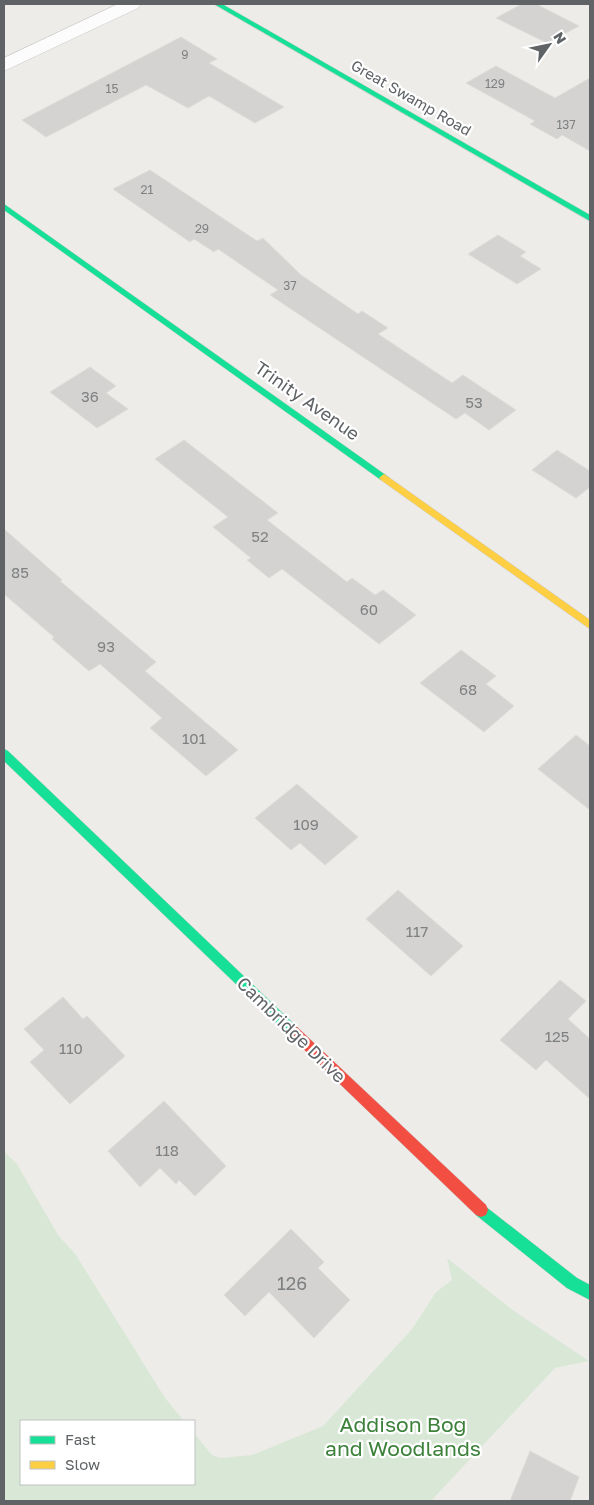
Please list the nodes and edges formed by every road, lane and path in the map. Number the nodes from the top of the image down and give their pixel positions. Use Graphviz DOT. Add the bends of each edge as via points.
graph roads {
  1 [pos="132,4"];
  2 [pos="216,4"];
  3 [pos="4,65"];
  4 [pos="4,206"];
  5 [pos="590,218"];
  6 [pos="590,625"];
  7 [pos="4,754"];
  8 [pos="590,1293"];
  1 -- 3 [label="street"];
  2 -- 5 [label="street, Great Swamp Road"];
  4 -- 6 [label="street, Trinity Avenue"];
  7 -- 8 [label="street, Cambridge Drive" via="472,1203 572,1283"];
}
